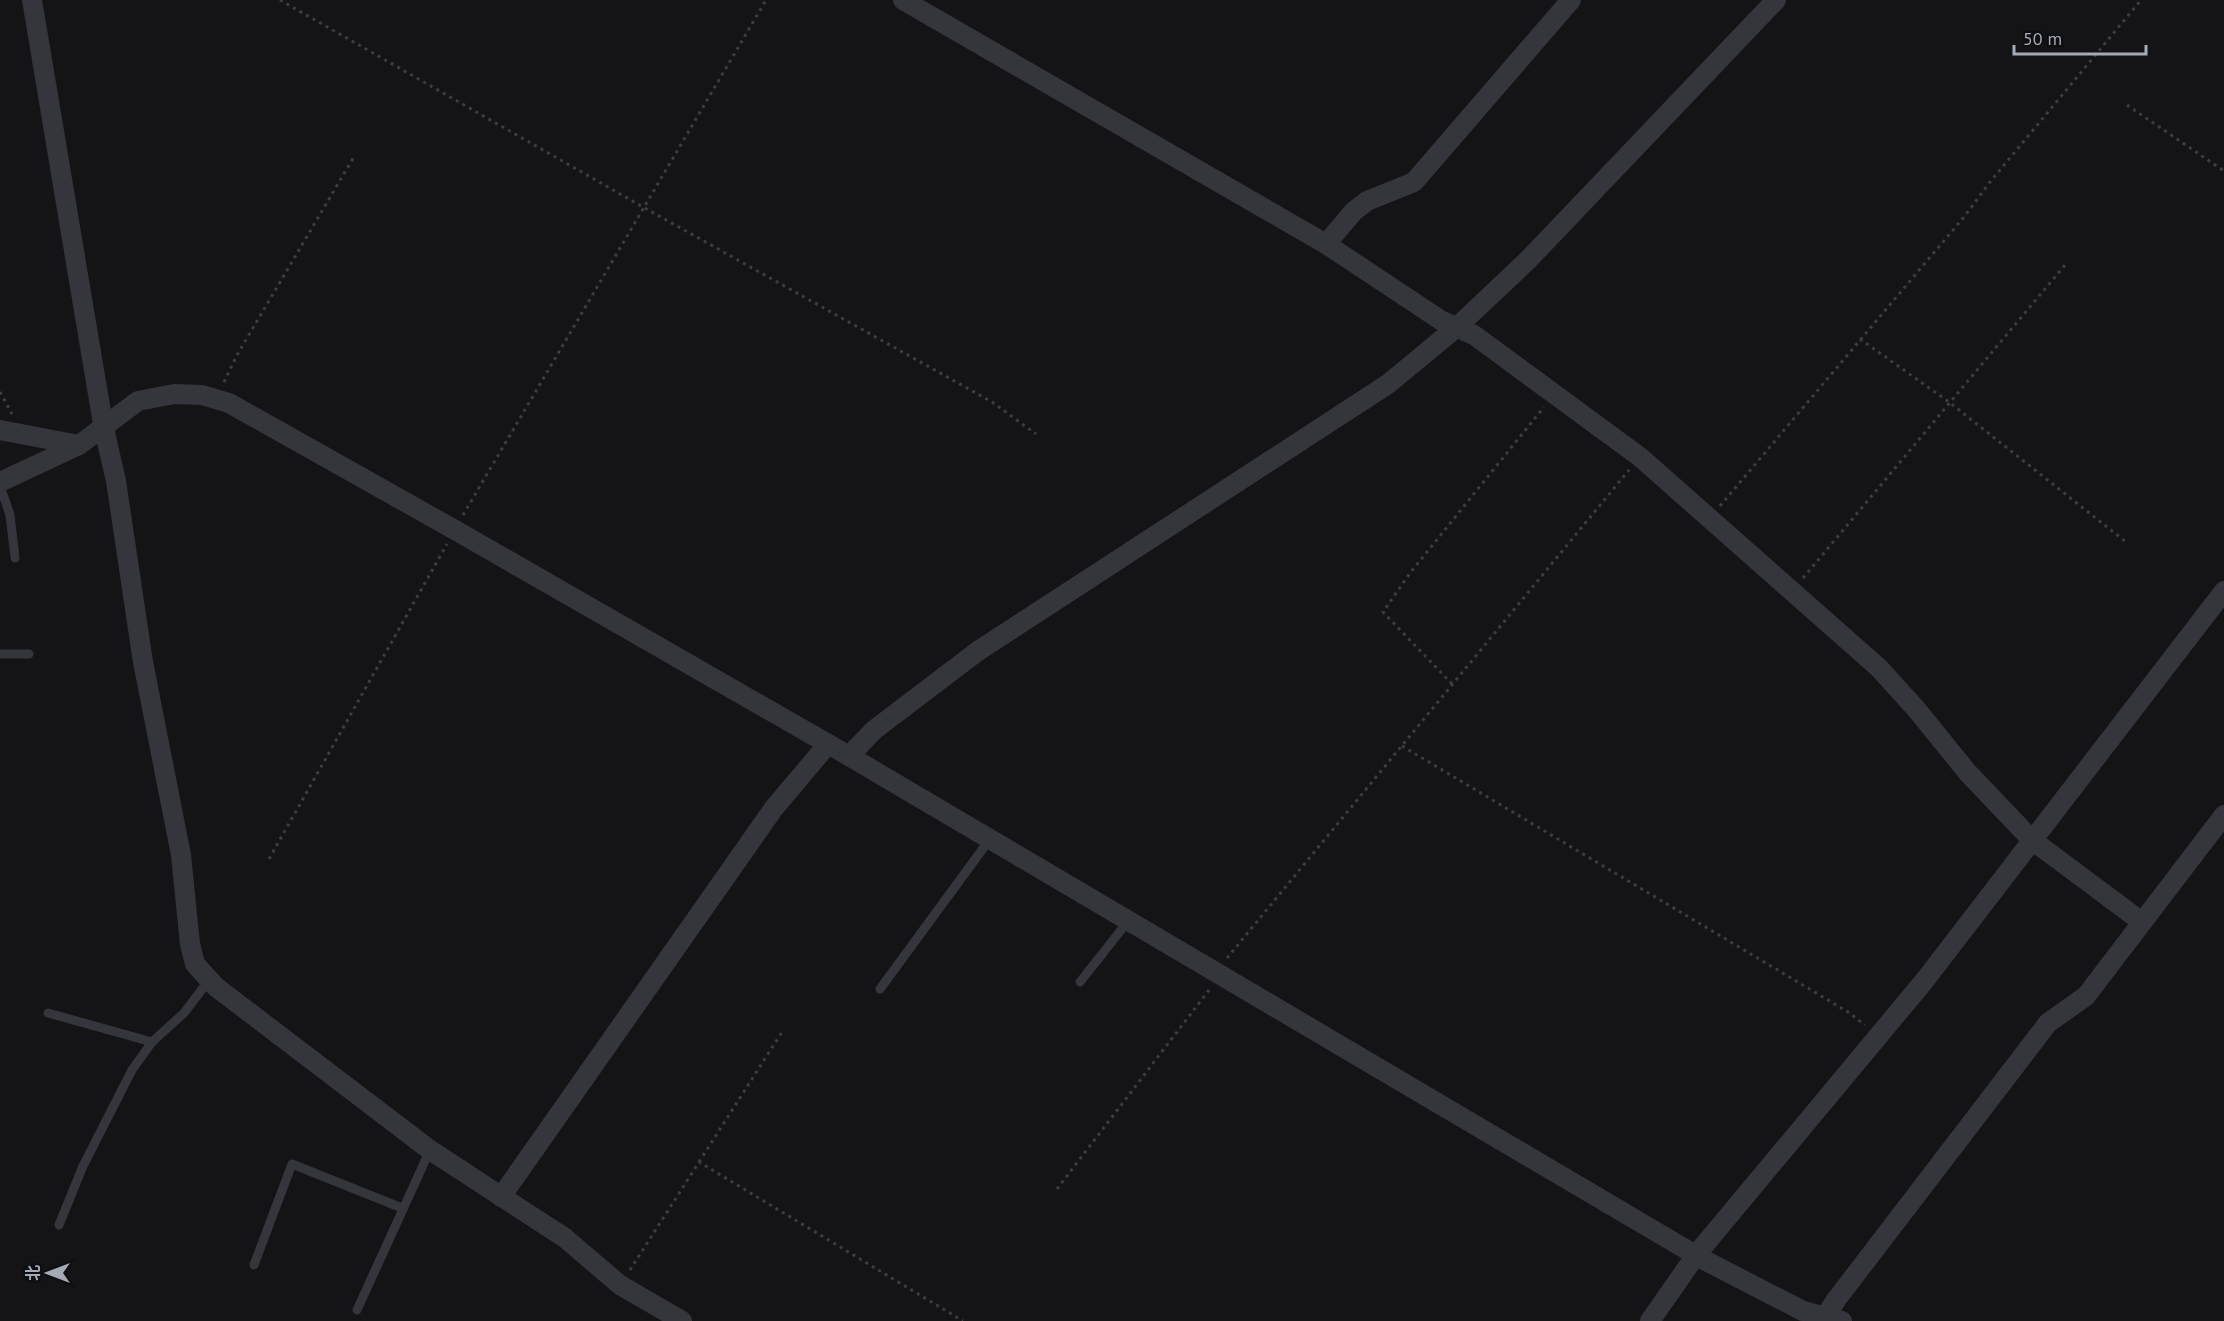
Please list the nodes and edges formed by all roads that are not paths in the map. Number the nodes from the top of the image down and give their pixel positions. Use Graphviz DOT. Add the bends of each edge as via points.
graph roads {
  1 [pos="32,0"];
  2 [pos="903,0"];
  3 [pos="1571,0"];
  4 [pos="1776,0"];
  5 [pos="1334,249"];
  6 [pos="1457,327"];
  7 [pos="103,424"];
  8 [pos="0,430"];
  9 [pos="79,445"];
  10 [pos="0,484"];
  11 [pos="15,558"];
  12 [pos="2224,591"];
  13 [pos="0,654"];
  14 [pos="29,654"];
  15 [pos="828,744"];
  16 [pos="849,756"];
  17 [pos="2224,815"];
  18 [pos="990,839"];
  19 [pos="2036,843"];
  20 [pos="1129,920"];
  21 [pos="2142,922"];
  22 [pos="209,980"];
  23 [pos="1080,982"];
  24 [pos="880,989"];
  25 [pos="48,1013"];
  26 [pos="153,1042"];
  27 [pos="430,1150"];
  28 [pos="501,1197"];
  29 [pos="402,1208"];
  30 [pos="58,1225"];
  31 [pos="1700,1258"];
  32 [pos="254,1265"];
  33 [pos="357,1310"];
  34 [pos="1799,1316"];
  35 [pos="1834,1319"];
  36 [pos="682,1321"];
  37 [pos="1650,1321"];
  1 -- 7 [label="street"];
  2 -- 5 [label="street"];
  3 -- 5 [label="street" via="1414,182 1367,201 1354,211"];
  4 -- 6 [label="street" via="1528,260"];
  5 -- 6 [label="street"];
  6 -- 16 [label="street" via="1388,384 978,651 874,730"];
  6 -- 19 [label="street" via="1474,335 1640,457 1879,668 1968,773"];
  7 -- 9 [label="street"];
  7 -- 15 [label="street" via="138,401 174,394 202,395 229,403"];
  7 -- 22 [label="street" via="116,481 143,662 181,855 190,944 195,964"];
  8 -- 9 [label="street"];
  9 -- 10 [label="street"];
  10 -- 11 [label="lane" via="10,515"];
  12 -- 19 [label="street"];
  13 -- 14 [label="lane"];
  15 -- 16 [label="street"];
  15 -- 28 [label="street" via="774,808"];
  16 -- 18 [label="street"];
  17 -- 21 [label="street"];
  18 -- 20 [label="street"];
  18 -- 24 [label="lane"];
  19 -- 21 [label="street"];
  19 -- 31 [label="street"];
  20 -- 23 [label="lane"];
  20 -- 31 [label="street"];
  21 -- 35 [label="street" via="2086,996 2048,1023 1836,1300"];
  22 -- 26 [label="lane" via="184,1013"];
  22 -- 27 [label="street"];
  25 -- 26 [label="lane"];
  26 -- 30 [label="lane" via="132,1070"];
  27 -- 28 [label="street"];
  27 -- 29 [label="lane"];
  28 -- 36 [label="street" via="565,1238 620,1285"];
  29 -- 32 [label="lane" via="292,1164"];
  29 -- 33 [label="lane"];
  31 -- 34 [label="street"];
  31 -- 37 [label="street"];
  34 -- 35 [label="street"];
}
